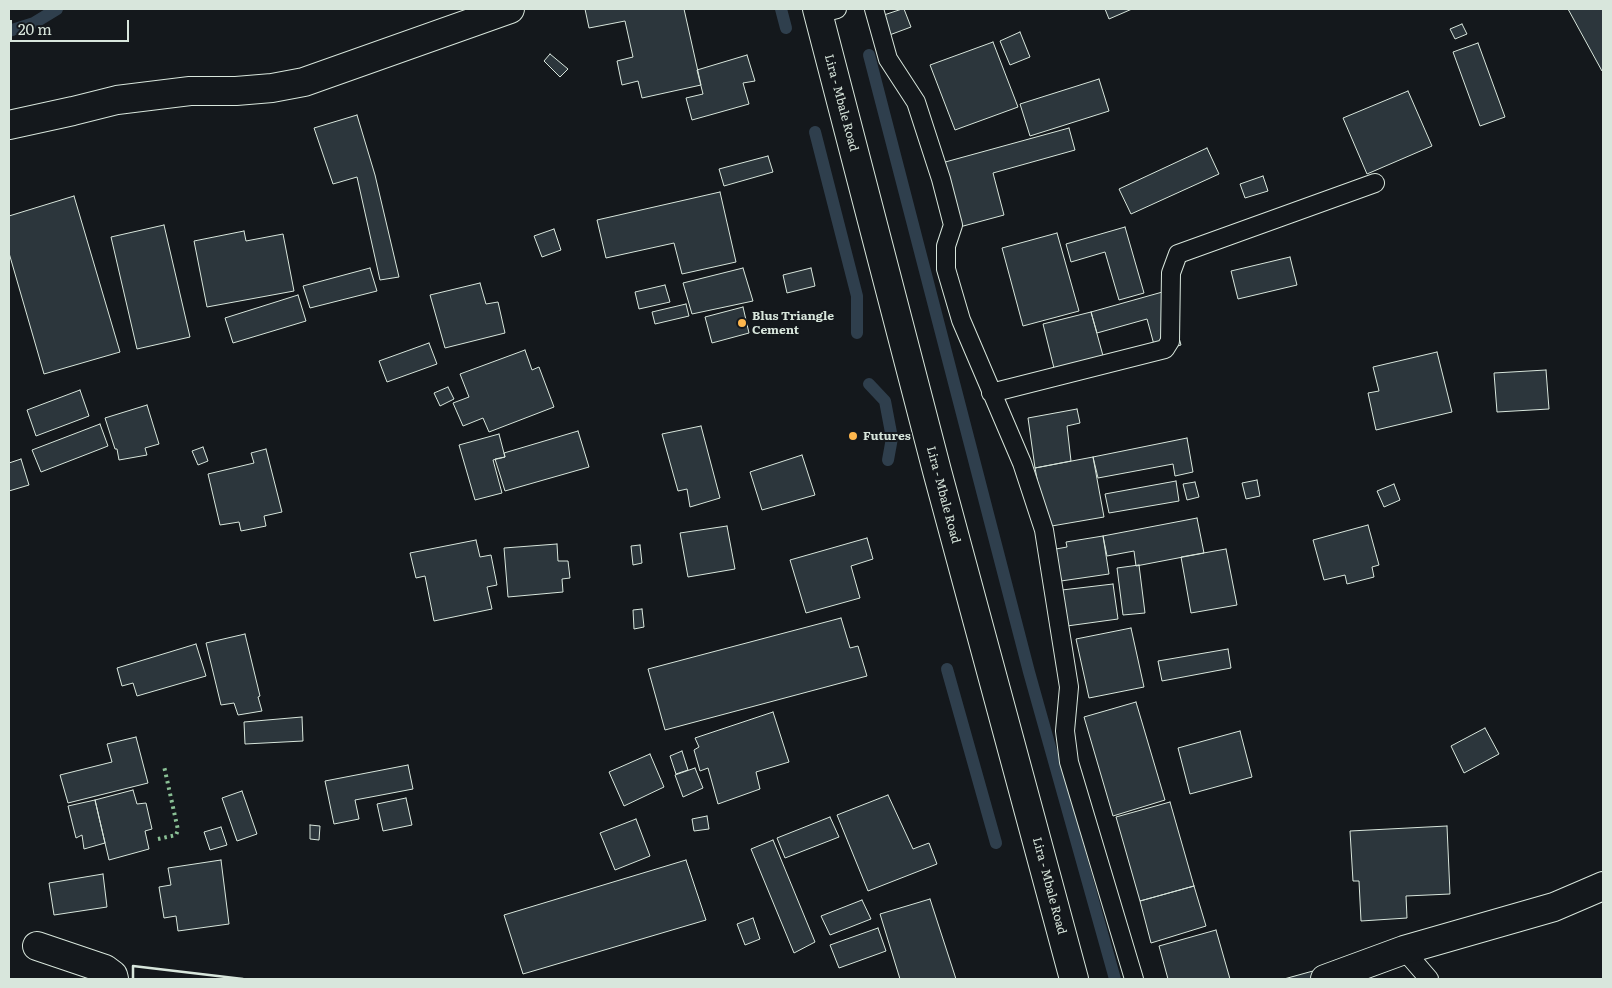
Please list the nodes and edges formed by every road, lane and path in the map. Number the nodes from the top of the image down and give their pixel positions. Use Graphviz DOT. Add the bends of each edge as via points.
graph roads {
  1 [pos="510,9"];
  2 [pos="874,9"];
  3 [pos="824,10"];
  4 [pos="9,125"];
  5 [pos="1375,183"];
  6 [pos="991,393"];
  7 [pos="1603,886"];
  8 [pos="37,946"];
  9 [pos="1404,950"];
  10 [pos="114,979"];
  11 [pos="1074,979"];
  12 [pos="1134,979"];
  13 [pos="1325,979"];
  14 [pos="1428,979"];
  1 -- 4 [label="main road" via="304,82 272,88 190,91 117,100"];
  2 -- 6 [label="lane" via="888,59 916,102 941,179 953,225 946,246 946,269 961,320"];
  3 -- 11 [label="main road, Lira - Mbale Road" via="939,481"];
  5 -- 6 [label="lane" via="1178,254 1171,273 1170,341 1165,349"];
  6 -- 12 [label="lane" via="1022,463 1044,530 1069,686 1066,731 1069,762"];
  7 -- 9 [label="main road" via="1554,906"];
  8 -- 10 [label="main road" via="105,969"];
  9 -- 13 [label="main road"];
  9 -- 14 [label="lane"];
}
